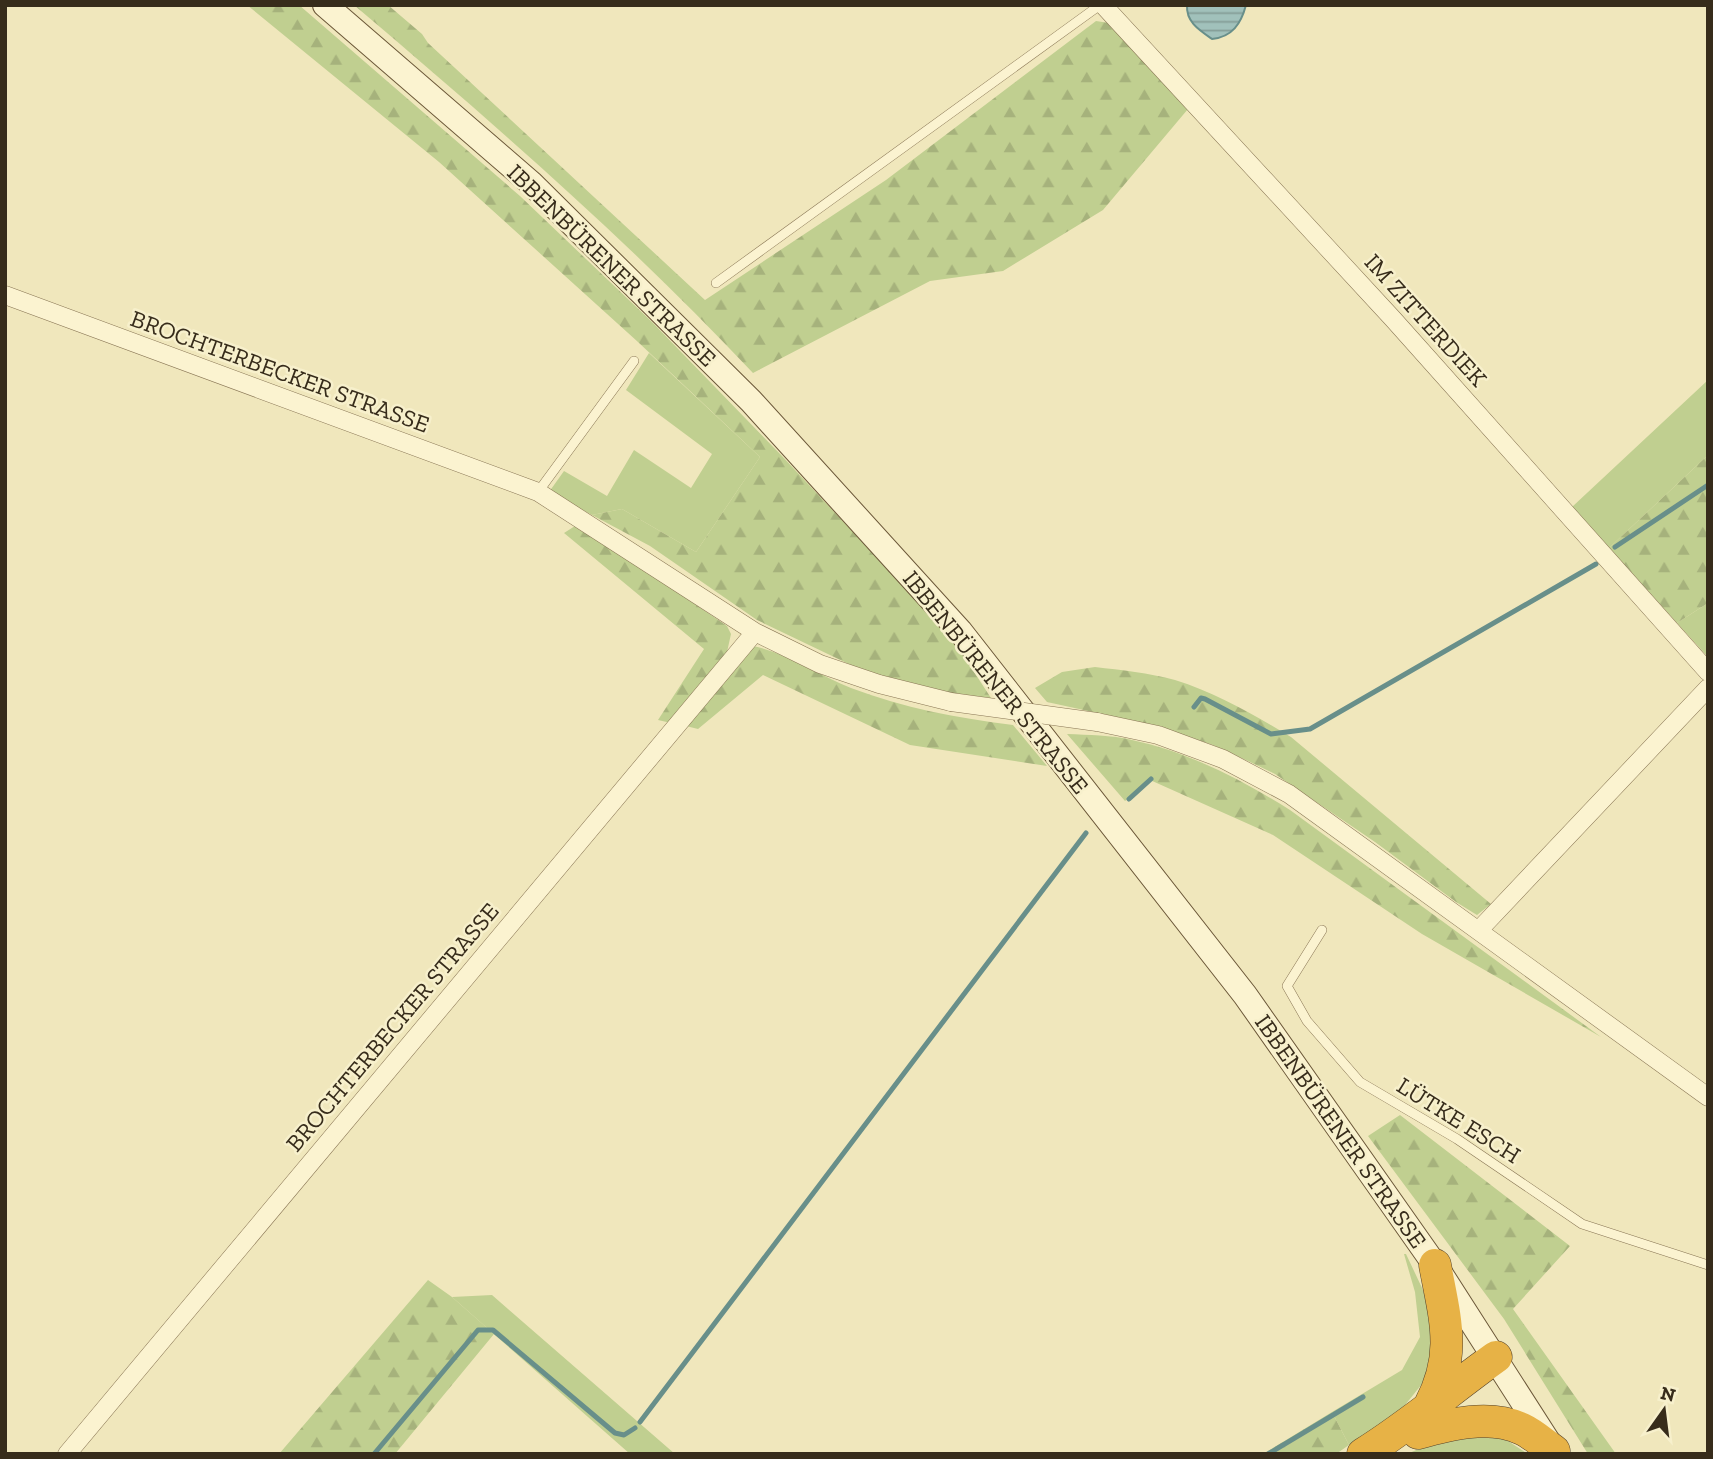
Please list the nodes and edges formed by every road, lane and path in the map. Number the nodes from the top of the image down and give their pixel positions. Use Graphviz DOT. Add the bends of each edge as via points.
graph roads {
  1 [pos="325,5"];
  2 [pos="1102,5"];
  3 [pos="716,283"];
  4 [pos="5,295"];
  5 [pos="634,361"];
  6 [pos="538,492"];
  7 [pos="755,632"];
  8 [pos="1708,673"];
  9 [pos="1708,688"];
  10 [pos="1322,930"];
  11 [pos="1479,930"];
  12 [pos="1708,1097"];
  13 [pos="1435,1265"];
  14 [pos="1708,1265"];
  15 [pos="1501,1365"];
  16 [pos="1424,1419"];
  17 [pos="1555,1452"];
  18 [pos="66,1454"];
  19 [pos="1363,1454"];
  20 [pos="1385,1454"];
  1 -- 13 [label="main road, IBBENBÜRENER STRASSE" via="531,183 751,401 960,631 1245,995"];
  2 -- 3 [label="lane"];
  2 -- 8 [label="street, IM ZITTERDIEK" via="1402,330"];
  4 -- 6 [label="street, BROCHTERBECKER STRASSE"];
  5 -- 6 [label="lane"];
  6 -- 7 [label="street, BROCHTERBECKER STRASSE"];
  7 -- 11 [label="street, BROCHTERBECKER STRASSE, bridge" via="820,664 879,684 951,702 1158,735 1223,759 1289,794"];
  7 -- 18 [label="street, BROCHTERBECKER STRASSE"];
  9 -- 11 [label="street"];
  10 -- 14 [label="lane, LÜTKE ESCH" via="1287,986 1307,1021 1360,1082 1457,1139 1583,1224"];
  11 -- 12 [label="street, BROCHTERBECKER STRASSE"];
  13 -- 15 [label="main road, IBBENBÜRENER STRASSE"];
  13 -- 16 [label="highway" via="1448,1331 1447,1355"];
  15 -- 16 [label="highway"];
  15 -- 17 [label="main road, IBBENBÜRENER STRASSE"];
  16 -- 17 [label="highway" via="1521,1428"];
  16 -- 19 [label="highway"];
  16 -- 20 [label="highway"];
}
